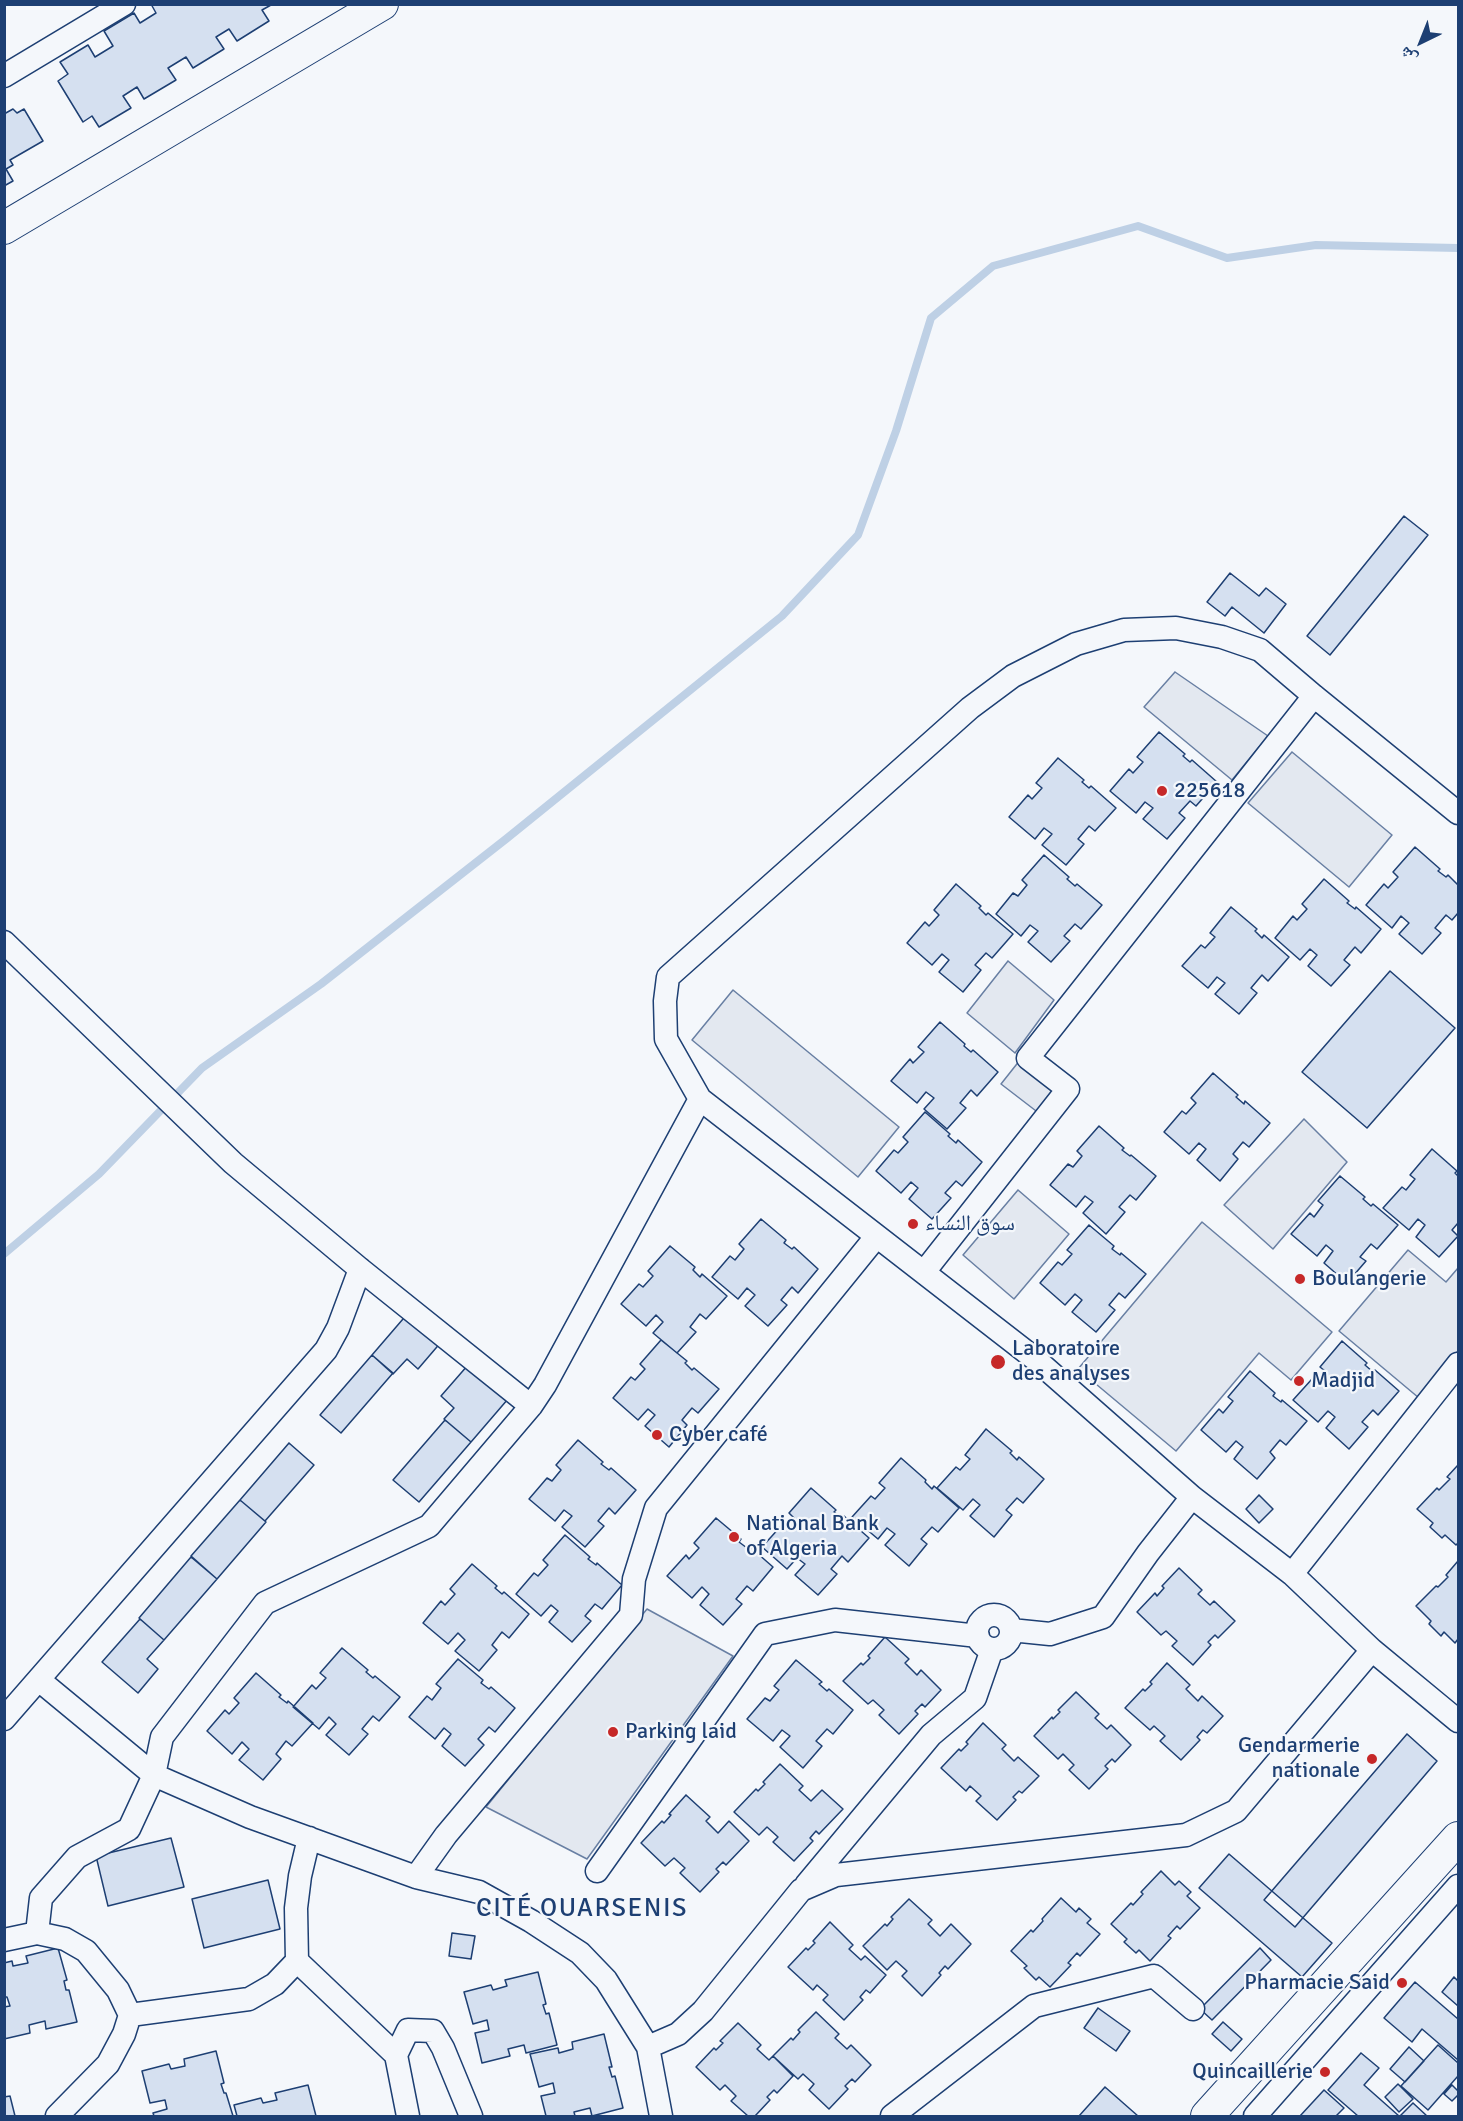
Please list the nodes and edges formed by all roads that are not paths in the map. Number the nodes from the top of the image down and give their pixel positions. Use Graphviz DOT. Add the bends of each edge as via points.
graph roads {
  1 [pos="124,4"];
  2 [pos="382,4"];
  3 [pos="4,76"];
  4 [pos="4,228"];
  5 [pos="1314,696"];
  6 [pos="1458,813"];
  7 [pos="4,942"];
  8 [pos="700,1099"];
  9 [pos="876,1237"];
  10 [pos="360,1269"];
  11 [pos="924,1272"];
  12 [pos="1458,1364"];
  13 [pos="531,1406"];
  14 [pos="1192,1497"];
  15 [pos="1292,1574"];
  16 [pos="985,1643"];
  17 [pos="1372,1650"];
  18 [pos="39,1680"];
  19 [pos="4,1719"];
  20 [pos="1458,1721"];
  21 [pos="154,1775"];
  22 [pos="309,1838"];
  23 [pos="1458,1838"];
  24 [pos="597,1871"];
  25 [pos="416,1877"];
  26 [pos="1458,1886"];
  27 [pos="801,1890"];
  28 [pos="37,1934"];
  29 [pos="4,1940"];
  30 [pos="297,1961"];
  31 [pos="1193,2009"];
  32 [pos="130,2015"];
  33 [pos="648,2047"];
  34 [pos="396,2055"];
  35 [pos="57,2116"];
  36 [pos="408,2116"];
  37 [pos="471,2116"];
  38 [pos="661,2116"];
  39 [pos="892,2116"];
  40 [pos="1207,2116"];
  41 [pos="1255,2116"];
  1 -- 3 [label="street"];
  2 -- 4 [label="street"];
  5 -- 6 [label="street"];
  5 -- 8 [label="street" via="1260,650 1176,628 1124,630 1076,644 1013,676 970,708 668,977 666,1038"];
  5 -- 11 [label="street" via="1028,1058 1068,1089"];
  7 -- 10 [label="street" via="233,1163"];
  8 -- 9 [label="street"];
  8 -- 13 [label="street"];
  9 -- 11 [label="street"];
  9 -- 25 [label="street" via="656,1508 634,1579 631,1615 446,1835"];
  10 -- 13 [label="street"];
  10 -- 18 [label="street" via="326,1350"];
  11 -- 14 [label="street" via="1034,1358"];
  12 -- 15 [label="street"];
  13 -- 21 [label="street" via="429,1526 265,1603 162,1737"];
  14 -- 15 [label="street"];
  14 -- 16 [label="street" via="1103,1617 1050,1634 1011,1630 1009,1641 1001,1648"];
  15 -- 17 [label="street"];
  16 -- 24 [label="street" via="835,1620 765,1634"];
  16 -- 27 [label="street" via="975,1698 931,1735"];
  17 -- 20 [label="street"];
  17 -- 27 [label="street" via="1236,1811 1186,1835 836,1875"];
  18 -- 19 [label="street"];
  18 -- 21 [label="street"];
  21 -- 22 [label="street"];
  21 -- 28 [label="street" via="129,1829 77,1857 41,1898"];
  22 -- 25 [label="street"];
  22 -- 30 [label="street" via="296,1908"];
  23 -- 40 [label="street"];
  25 -- 33 [label="street" via="479,1892 580,1953 606,1980"];
  26 -- 41 [label="street"];
  27 -- 33 [label="street" via="703,2011 678,2034"];
  28 -- 29 [label="street"];
  28 -- 32 [label="street" via="65,1939 86,1951 118,1990"];
  30 -- 32 [label="street" via="275,1984 249,1999"];
  30 -- 34 [label="street"];
  31 -- 39 [label="street" via="1154,1976 1034,2006"];
  32 -- 35 [label="street" via="108,2064"];
  33 -- 38 [label="street"];
  34 -- 36 [label="street"];
  34 -- 37 [label="street" via="408,2030 433,2031"];
}
